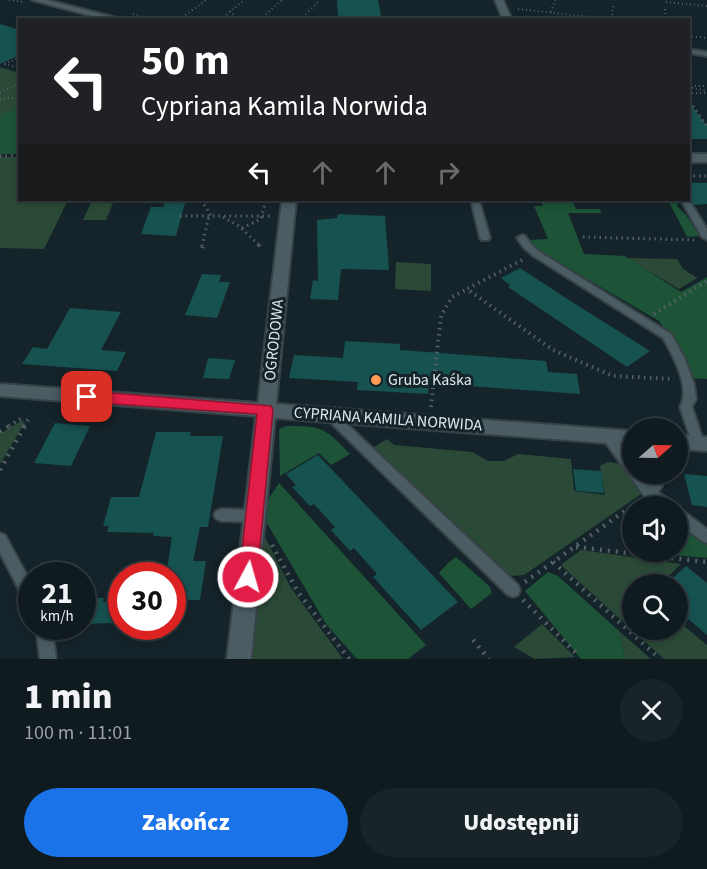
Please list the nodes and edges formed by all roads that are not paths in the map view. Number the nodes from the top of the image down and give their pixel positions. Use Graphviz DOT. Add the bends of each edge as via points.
graph roads {
  1 [pos="36,0"];
  2 [pos="501,4"];
  3 [pos="112,18"];
  4 [pos="507,18"];
  5 [pos="690,51"];
  6 [pos="707,54"];
  7 [pos="690,158"];
  8 [pos="707,158"];
  9 [pos="289,201"];
  10 [pos="475,201"];
  11 [pos="686,201"];
  12 [pos="707,237"];
  13 [pos="485,238"];
  14 [pos="522,238"];
  15 [pos="0,390"];
  16 [pos="266,410"];
  17 [pos="329,414"];
  18 [pos="607,436"];
  19 [pos="622,437"];
  20 [pos="702,444"];
  21 [pos="622,456"];
  22 [pos="643,484"];
  23 [pos="656,484"];
  24 [pos="650,493"];
  25 [pos="654,496"];
  26 [pos="221,515"];
  27 [pos="255,516"];
  28 [pos="688,523"];
  29 [pos="707,537"];
  30 [pos="0,539"];
  31 [pos="18,573"];
  32 [pos="513,591"];
  33 [pos="46,640"];
  34 [pos="48,659"];
  35 [pos="239,659"];
  1 -- 3 [label="street"];
  2 -- 4 [label="street"];
  5 -- 6 [label="lane"];
  7 -- 8 [label="street"];
  9 -- 16 [label="street, OGRODOWA"];
  10 -- 13 [label="lane"];
  11 -- 12 [label="lane"];
  14 -- 20 [label="lane" via="535,253 667,336 678,354 690,398 686,407"];
  15 -- 16 [label="street, CYPRIANA KAMILA NORWIDA"];
  16 -- 17 [label="street, CYPRIANA KAMILA NORWIDA"];
  16 -- 27 [label="street, OGRODOWA"];
  17 -- 18 [label="street, CYPRIANA KAMILA NORWIDA"];
  17 -- 32 [label="lane"];
  18 -- 19 [label="street, CYPRIANA KAMILA NORWIDA"];
  18 -- 21 [label="lane"];
  22 -- 24 [label="lane"];
  23 -- 24 [label="lane"];
  24 -- 25 [label="lane"];
  26 -- 27 [label="lane"];
  27 -- 35 [label="street, OGRODOWA"];
  28 -- 29 [label="lane"];
  30 -- 31 [label="lane"];
  33 -- 34 [label="lane"];
}
